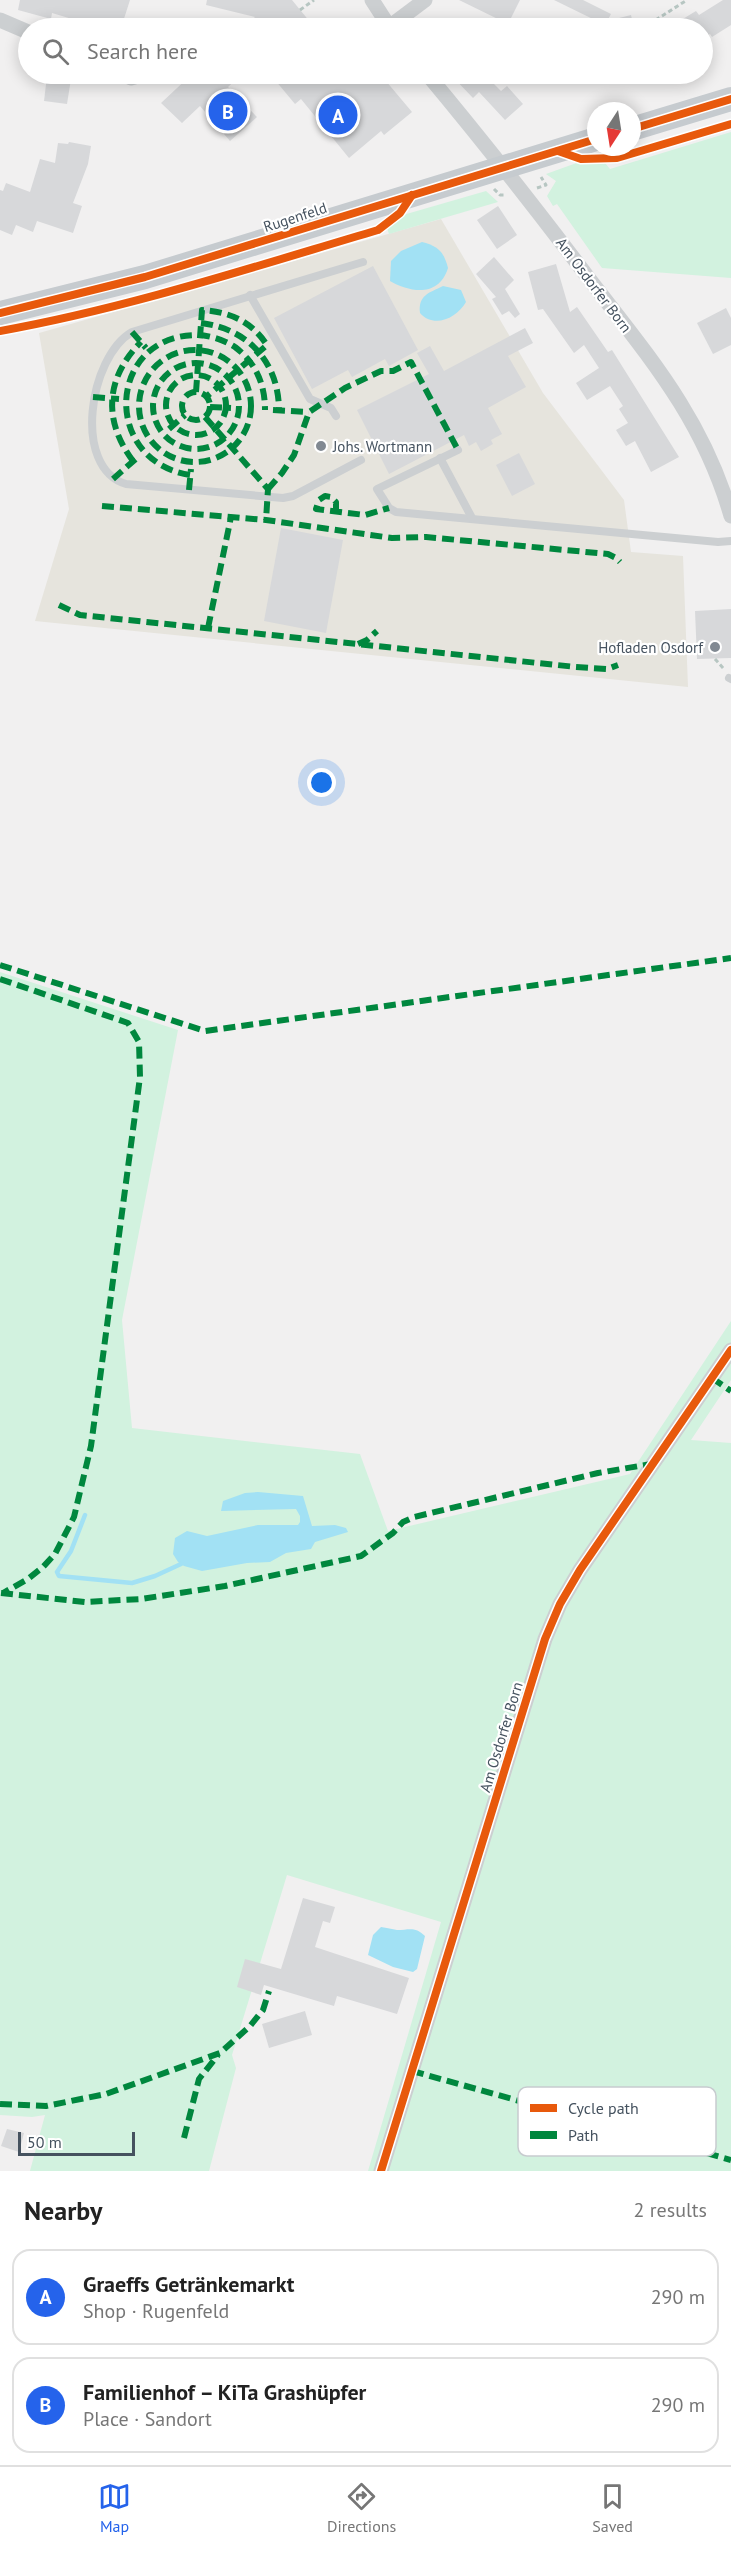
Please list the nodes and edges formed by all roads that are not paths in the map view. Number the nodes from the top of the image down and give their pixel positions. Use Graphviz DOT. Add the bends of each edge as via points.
graph roads {
  1 [pos="372,0"];
  2 [pos="425,0"];
  3 [pos="384,18"];
  4 [pos="402,18"];
  5 [pos="0,20"];
  6 [pos="18,28"];
  7 [pos="434,84"];
  8 [pos="731,99"];
  9 [pos="641,126"];
  10 [pos="587,143"];
  11 [pos="497,177"];
  12 [pos="363,262"];
  13 [pos="250,296"];
  14 [pos="0,313"];
  15 [pos="336,416"];
  16 [pos="458,450"];
  17 [pos="440,458"];
  18 [pos="361,460"];
  19 [pos="731,516"];
  20 [pos="472,518"];
  21 [pos="731,541"];
  22 [pos="731,1350"];
  23 [pos="381,2171"];
  1 -- 3 [label="street"];
  2 -- 4 [label="street"];
  5 -- 6 [label="street"];
  7 -- 11 [label="street, Am Osdorfer Born"];
  8 -- 9 [label="main road"];
  10 -- 11 [label="main road, Rugenfeld"];
  11 -- 14 [label="main road, Rugenfeld" via="145,277"];
  11 -- 19 [label="street, Am Osdorfer Born" via="679,398 701,437"];
  12 -- 13 [label="lane"];
  13 -- 15 [label="lane" via="310,399 331,408"];
  13 -- 18 [label="lane" via="141,327 121,339 104,365 93,397 93,431 108,472 113,479 126,484 283,498"];
  16 -- 17 [label="lane"];
  17 -- 20 [label="lane"];
  17 -- 20 [label="lane" via="377,489 396,512"];
  20 -- 21 [label="lane"];
  22 -- 23 [label="street, Am Osdorfer Born" via="580,1570 544,1639"];
}
